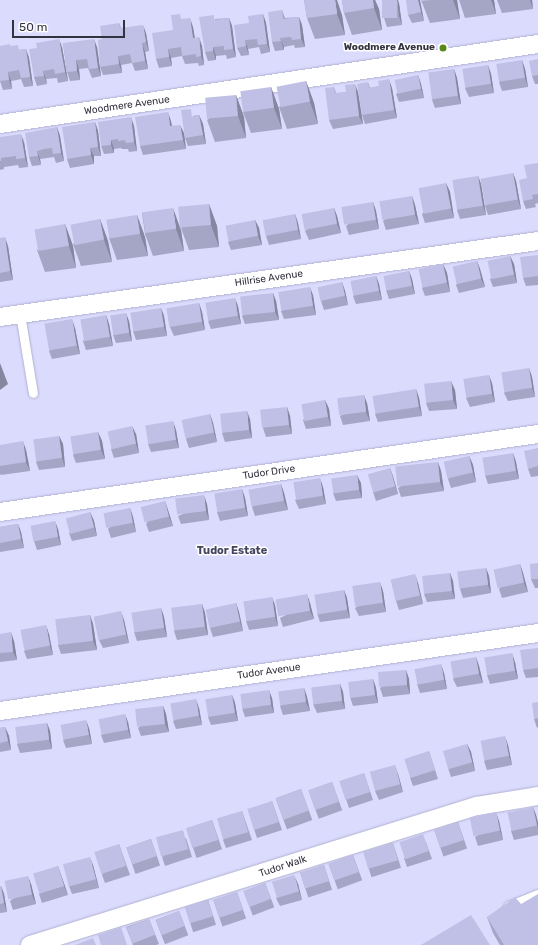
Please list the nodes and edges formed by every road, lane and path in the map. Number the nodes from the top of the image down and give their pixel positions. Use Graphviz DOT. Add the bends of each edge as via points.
graph roads {
  1 [pos="538,44"];
  2 [pos="0,124"];
  3 [pos="538,241"];
  4 [pos="20,314"];
  5 [pos="0,317"];
  6 [pos="33,393"];
  7 [pos="538,434"];
  8 [pos="0,512"];
  9 [pos="538,633"];
  10 [pos="0,710"];
  11 [pos="538,796"];
  12 [pos="538,894"];
  13 [pos="502,908"];
  14 [pos="30,945"];
  1 -- 2 [label="street, Woodmere Avenue"];
  3 -- 4 [label="street, Hillrise Avenue"];
  4 -- 5 [label="street, Hillrise Avenue"];
  4 -- 6 [label="lane"];
  7 -- 8 [label="street, Tudor Drive"];
  9 -- 10 [label="street, Tudor Avenue"];
  11 -- 14 [label="street, Tudor Walk" via="477,806"];
  12 -- 13 [label="lane"];
}
